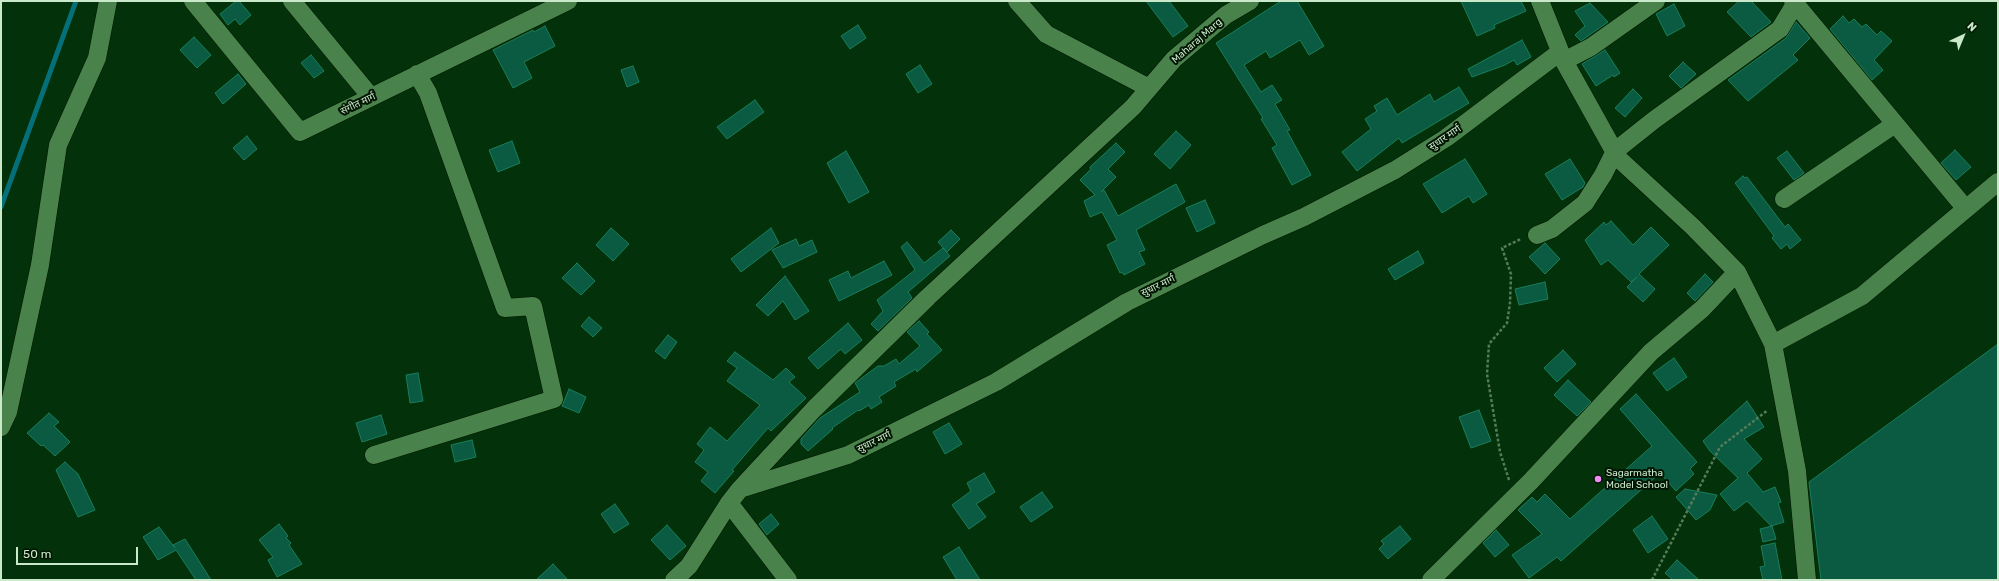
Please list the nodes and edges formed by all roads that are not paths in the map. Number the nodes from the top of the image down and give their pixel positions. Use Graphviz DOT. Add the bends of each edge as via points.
graph roads {
  1 [pos="108,1"];
  2 [pos="193,1"];
  3 [pos="292,1"];
  4 [pos="568,1"];
  5 [pos="1017,1"];
  6 [pos="1250,1"];
  7 [pos="1540,1"];
  8 [pos="1656,1"];
  9 [pos="1794,3"];
  10 [pos="1562,56"];
  11 [pos="417,74"];
  12 [pos="1149,88"];
  13 [pos="371,97"];
  14 [pos="1895,124"];
  15 [pos="1615,151"];
  16 [pos="1998,182"];
  17 [pos="1784,199"];
  18 [pos="1966,209"];
  19 [pos="1537,235"];
  20 [pos="1737,272"];
  21 [pos="1773,344"];
  22 [pos="1,427"];
  23 [pos="374,455"];
  24 [pos="734,496"];
  25 [pos="674,580"];
  26 [pos="788,580"];
  27 [pos="1432,580"];
  28 [pos="1807,580"];
  1 -- 22 [label="street" via="97,58 58,145 40,264 8,412"];
  2 -- 13 [label="street, संगीत मार्ग" via="300,132"];
  3 -- 13 [label="street"];
  4 -- 11 [label="street, संगीत मार्ग"];
  5 -- 12 [label="street" via="1046,34"];
  6 -- 12 [label="street, Maharaj Marg" via="1226,15 1174,59"];
  7 -- 10 [label="street"];
  8 -- 10 [label="street, सुधार मार्ग" via="1591,47"];
  9 -- 14 [label="street"];
  9 -- 15 [label="street" via="1780,29"];
  10 -- 15 [label="street"];
  10 -- 24 [label="street, सुधार मार्ग" via="1446,138 1395,170 1127,302 996,382 848,455"];
  11 -- 13 [label="street, संगीत मार्ग"];
  11 -- 23 [label="street" via="428,93 505,308 533,306 554,399"];
  12 -- 24 [label="street, Maharaj Marg" via="1133,107 928,297 814,409"];
  14 -- 17 [label="street"];
  14 -- 18 [label="street"];
  15 -- 19 [label="street" via="1585,203 1552,229"];
  15 -- 20 [label="street" via="1618,158 1693,227"];
  16 -- 18 [label="street"];
  18 -- 21 [label="street" via="1862,296"];
  20 -- 21 [label="street"];
  20 -- 27 [label="street" via="1702,309 1650,352 1516,496"];
  21 -- 28 [label="street" via="1797,471"];
  24 -- 25 [label="street, Maharaj Marg" via="689,566"];
  24 -- 26 [label="street"];
}
